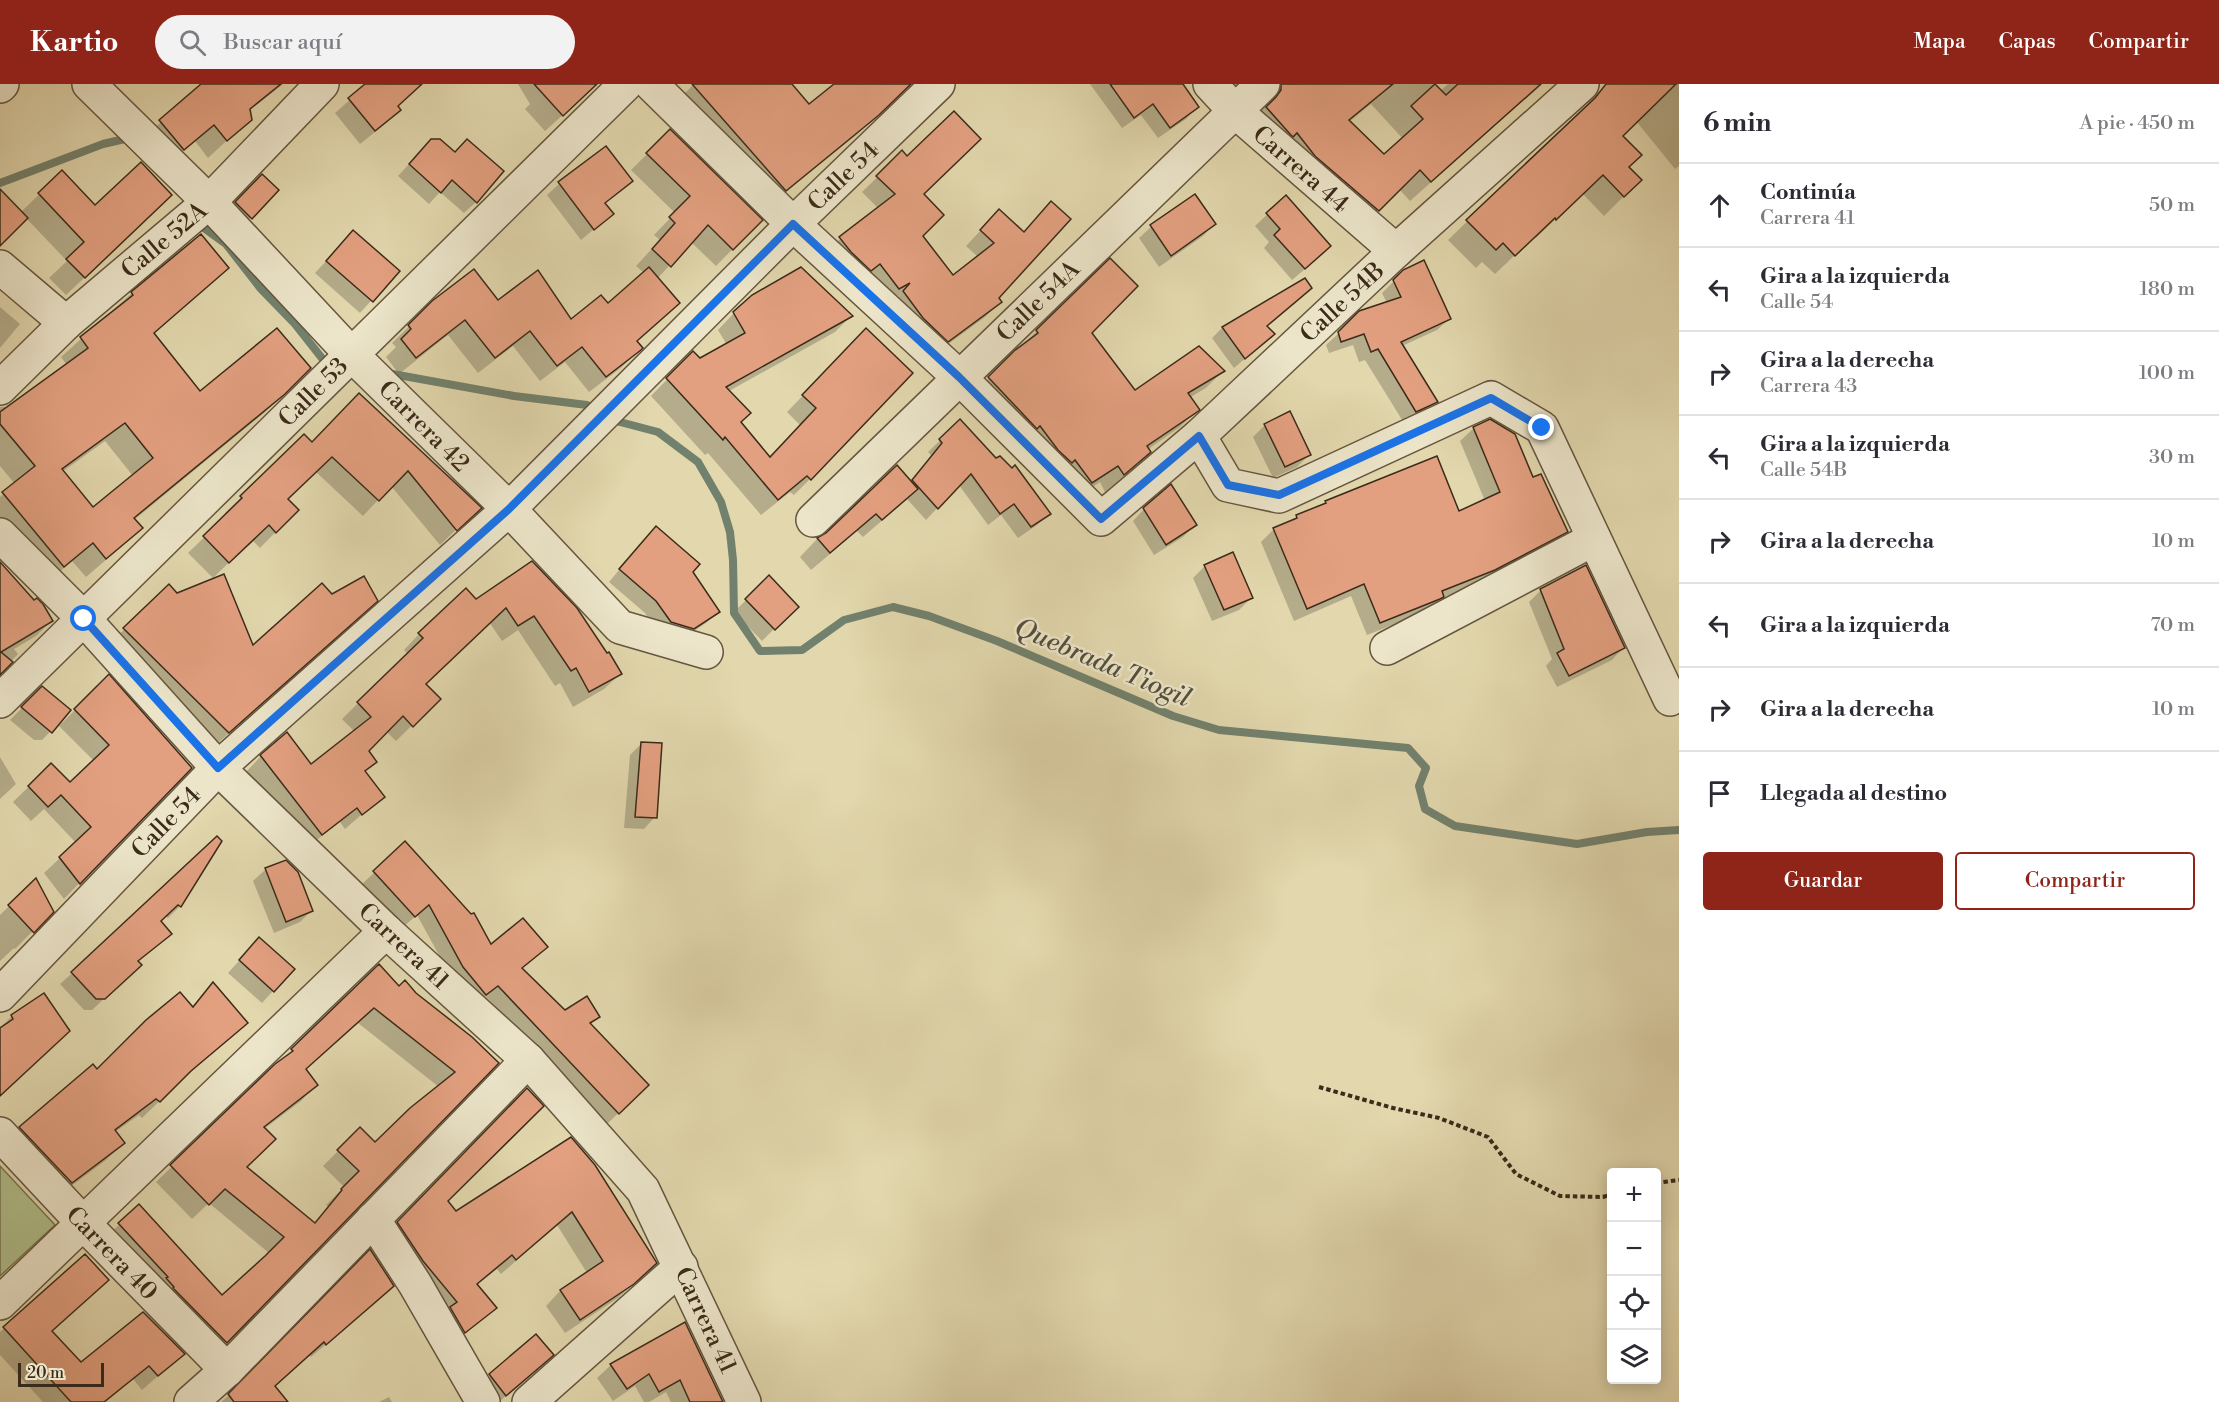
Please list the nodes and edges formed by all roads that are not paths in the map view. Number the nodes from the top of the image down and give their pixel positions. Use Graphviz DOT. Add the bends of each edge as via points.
graph roads {
  1 [pos="89,84"];
  2 [pos="322,84"];
  3 [pos="626,84"];
  4 [pos="651,84"];
  5 [pos="938,84"];
  6 [pos="1210,84"];
  7 [pos="1263,84"];
  8 [pos="1582,84"];
  9 [pos="1235,111"];
  10 [pos="209,202"];
  11 [pos="793,224"];
  12 [pos="1396,251"];
  13 [pos="0,267"];
  14 [pos="66,323"];
  15 [pos="351,354"];
  16 [pos="959,377"];
  17 [pos="0,388"];
  18 [pos="1199,436"];
  19 [pos="509,509"];
  20 [pos="813,520"];
  21 [pos="0,535"];
  22 [pos="1594,539"];
  23 [pos="84,619"];
  24 [pos="1387,648"];
  25 [pos="706,652"];
  26 [pos="1670,699"];
  27 [pos="0,701"];
  28 [pos="218,768"];
  29 [pos="386,931"];
  30 [pos="0,995"];
  31 [pos="528,1060"];
  32 [pos="0,1134"];
  33 [pos="372,1219"];
  34 [pos="84,1224"];
  35 [pos="681,1267"];
  36 [pos="0,1303"];
  37 [pos="227,1370"];
  38 [pos="191,1402"];
  39 [pos="483,1402"];
  40 [pos="529,1402"];
  41 [pos="744,1402"];
  1 -- 10 [label="street, Carrera 42"];
  2 -- 10 [label="street, Calle 52A"];
  3 -- 15 [label="street, Calle 53"];
  4 -- 11 [label="street"];
  5 -- 11 [label="street, Calle 54"];
  6 -- 9 [label="street, Carrera 44"];
  7 -- 9 [label="street, Calle 54A"];
  8 -- 12 [label="street, Calle 54B"];
  9 -- 12 [label="street, Carrera 44"];
  9 -- 16 [label="street, Calle 54A"];
  10 -- 14 [label="street, Calle 52A"];
  10 -- 15 [label="street, Carrera 42"];
  11 -- 16 [label="street"];
  11 -- 19 [label="street, Calle 54"];
  12 -- 18 [label="street, Calle 54B"];
  13 -- 14 [label="street"];
  14 -- 17 [label="street, Calle 52A"];
  15 -- 19 [label="street, Carrera 42"];
  15 -- 23 [label="street, Calle 53"];
  16 -- 18 [label="street, Calle 54B" via="1101,519"];
  16 -- 20 [label="street, Calle 54A"];
  18 -- 22 [label="street" via="1228,485 1279,495 1491,398 1542,428"];
  19 -- 25 [label="street, Carrera 42" via="620,627"];
  19 -- 28 [label="street, Calle 54"];
  21 -- 23 [label="street, Carrera 41"];
  22 -- 24 [label="street"];
  22 -- 26 [label="street"];
  23 -- 27 [label="street, Calle 53"];
  23 -- 28 [label="street, Carrera 41"];
  28 -- 29 [label="street, Carrera 41"];
  28 -- 30 [label="street, Calle 54"];
  29 -- 31 [label="street, Carrera 41"];
  29 -- 34 [label="street"];
  31 -- 33 [label="street"];
  31 -- 35 [label="street, Carrera 41" via="643,1190"];
  32 -- 34 [label="street, Carrera 40"];
  33 -- 37 [label="street"];
  33 -- 39 [label="street" via="415,1284"];
  34 -- 36 [label="street"];
  34 -- 37 [label="street, Carrera 40"];
  35 -- 40 [label="street"];
  35 -- 41 [label="street, Carrera 41"];
  37 -- 38 [label="street"];
}
